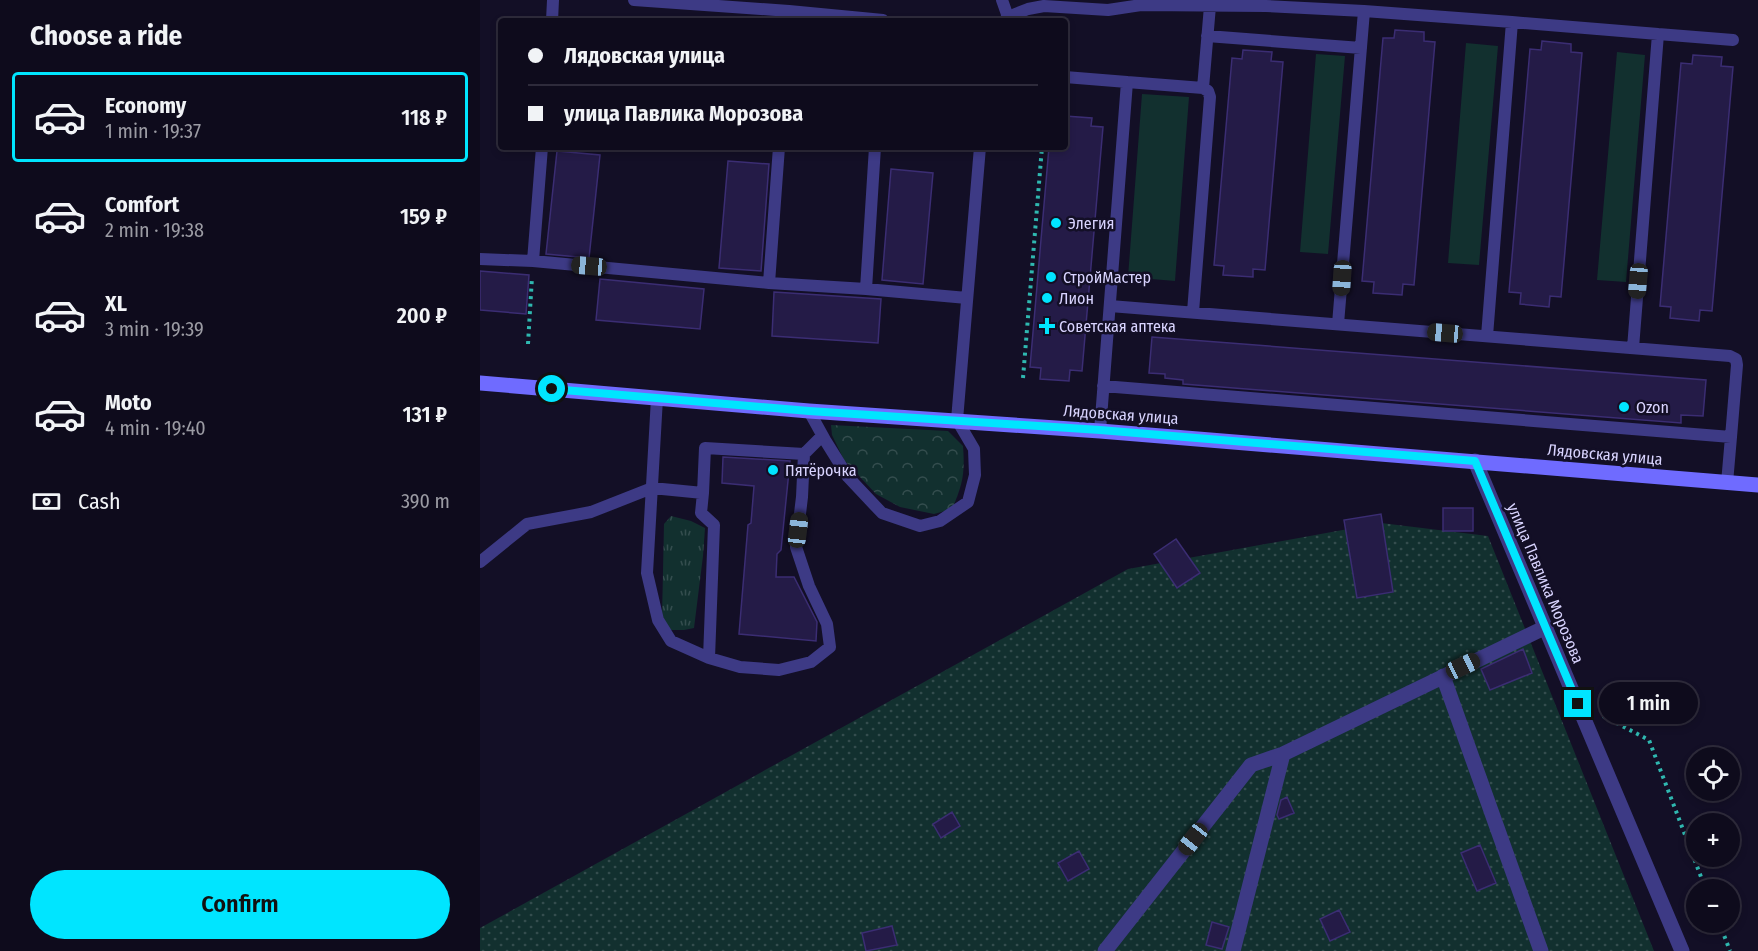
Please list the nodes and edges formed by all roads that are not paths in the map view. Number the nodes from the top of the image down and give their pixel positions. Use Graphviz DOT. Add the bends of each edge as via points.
graph roads {
  1 [pos="553,0"];
  2 [pos="634,0"];
  3 [pos="1002,0"];
  4 [pos="734,3"];
  5 [pos="1266,3"];
  6 [pos="1210,6"];
  7 [pos="1364,10"];
  8 [pos="789,16"];
  9 [pos="552,18"];
  10 [pos="827,18"];
  11 [pos="1006,18"];
  12 [pos="1008,18"];
  13 [pos="1512,22"];
  14 [pos="1658,34"];
  15 [pos="1207,36"];
  16 [pos="1732,40"];
  17 [pos="1361,48"];
  18 [pos="1068,77"];
  19 [pos="1127,82"];
  20 [pos="1203,88"];
  21 [pos="542,150"];
  22 [pos="779,150"];
  23 [pos="875,150"];
  24 [pos="980,150"];
  25 [pos="480,259"];
  26 [pos="533,261"];
  27 [pos="769,283"];
  28 [pos="866,289"];
  29 [pos="967,298"];
  30 [pos="1110,306"];
  31 [pos="1193,312"];
  32 [pos="1338,324"];
  33 [pos="1487,336"];
  34 [pos="1633,348"];
  35 [pos="480,383"];
  36 [pos="1103,386"];
  37 [pos="657,398"];
  38 [pos="809,411"];
  39 [pos="957,420"];
  40 [pos="1100,430"];
  41 [pos="822,436"];
  42 [pos="1731,437"];
  43 [pos="804,454"];
  44 [pos="1475,461"];
  45 [pos="1727,483"];
  46 [pos="1758,485"];
  47 [pos="652,489"];
  48 [pos="703,493"];
  49 [pos="480,562"];
  50 [pos="1546,627"];
  51 [pos="709,658"];
  52 [pos="1443,676"];
  53 [pos="1283,754"];
  54 [pos="1105,951"];
  55 [pos="1233,951"];
  56 [pos="1541,951"];
  57 [pos="1682,951"];
  1 -- 9 [label="lane"];
  2 -- 4 [label="lane"];
  3 -- 11 [label="lane"];
  4 -- 8 [label="lane"];
  5 -- 6 [label="lane"];
  5 -- 7 [label="lane"];
  6 -- 12 [label="lane" via="1141,5 1108,10 1044,6"];
  6 -- 15 [label="lane"];
  7 -- 13 [label="lane"];
  7 -- 17 [label="lane"];
  8 -- 10 [label="lane"];
  13 -- 14 [label="lane"];
  13 -- 33 [label="lane"];
  14 -- 16 [label="lane"];
  14 -- 34 [label="lane"];
  15 -- 17 [label="lane"];
  15 -- 20 [label="lane"];
  17 -- 32 [label="lane"];
  18 -- 19 [label="lane"];
  19 -- 20 [label="lane"];
  19 -- 30 [label="lane"];
  20 -- 31 [label="lane" via="1210,97"];
  21 -- 26 [label="lane"];
  22 -- 27 [label="lane"];
  23 -- 28 [label="lane"];
  24 -- 29 [label="lane"];
  25 -- 26 [label="lane"];
  26 -- 27 [label="lane"];
  27 -- 28 [label="lane"];
  28 -- 29 [label="lane"];
  29 -- 39 [label="lane"];
  30 -- 31 [label="lane"];
  30 -- 36 [label="lane"];
  31 -- 32 [label="lane"];
  32 -- 33 [label="lane"];
  33 -- 34 [label="lane"];
  34 -- 42 [label="lane" via="1736,359"];
  35 -- 37 [label="main road, Лядовская улица"];
  36 -- 40 [label="lane"];
  36 -- 42 [label="lane"];
  37 -- 38 [label="main road, Лядовская улица"];
  37 -- 47 [label="lane"];
  38 -- 39 [label="main road, Лядовская улица"];
  38 -- 41 [label="lane"];
  39 -- 40 [label="main road, Лядовская улица"];
  39 -- 41 [label="lane" via="974,449 975,475 968,502 940,520 920,526 882,513 848,477"];
  40 -- 44 [label="main road, Лядовская улица"];
  41 -- 43 [label="lane"];
  42 -- 45 [label="lane"];
  43 -- 48 [label="lane" via="705,448"];
  43 -- 51 [label="lane" via="796,547 808,586 827,624 830,647 811,662 779,670 740,667"];
  44 -- 45 [label="main road, Лядовская улица"];
  44 -- 50 [label="street, улица Павлика Морозова"];
  45 -- 46 [label="main road, Лядовская улица"];
  47 -- 48 [label="lane"];
  47 -- 49 [label="lane" via="591,512 527,524"];
  47 -- 51 [label="lane" via="648,573 658,620 671,640"];
  48 -- 51 [label="lane" via="701,513 714,525"];
  50 -- 52 [label="street"];
  50 -- 57 [label="street, улица Павлика Морозова"];
  52 -- 53 [label="street"];
  52 -- 56 [label="street"];
  53 -- 54 [label="street" via="1251,765"];
  53 -- 55 [label="street"];
}
